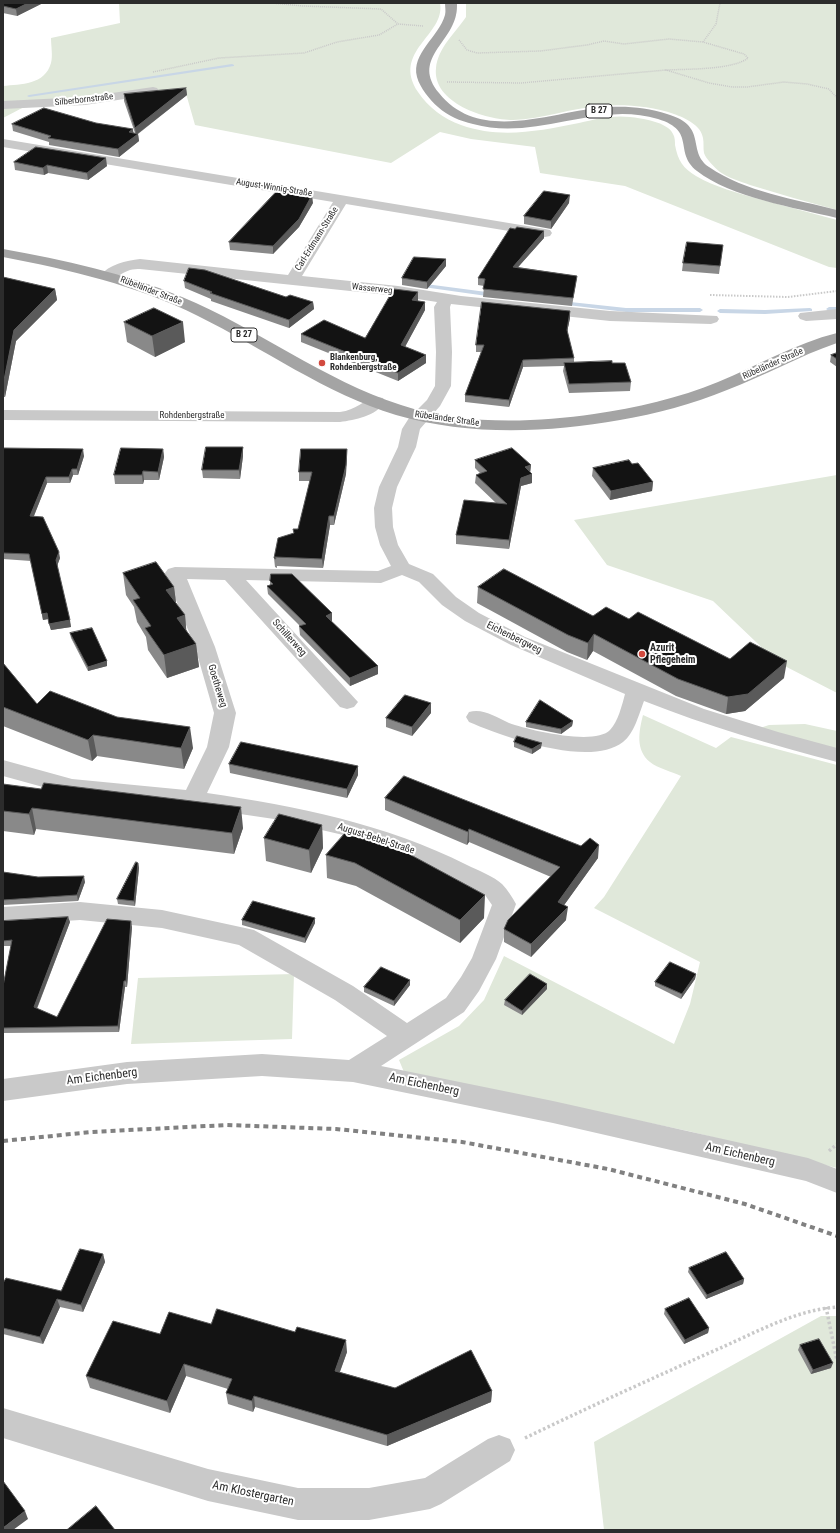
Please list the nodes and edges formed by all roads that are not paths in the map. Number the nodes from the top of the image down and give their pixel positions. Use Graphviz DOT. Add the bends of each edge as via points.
graph roads {
  1 [pos="452,3"];
  2 [pos="165,90"];
  3 [pos="3,105"];
  4 [pos="3,143"];
  5 [pos="342,199"];
  6 [pos="837,214"];
  7 [pos="545,233"];
  8 [pos="3,253"];
  9 [pos="108,276"];
  10 [pos="292,280"];
  11 [pos="446,298"];
  12 [pos="837,314"];
  13 [pos="806,316"];
  14 [pos="711,318"];
  15 [pos="837,338"];
  16 [pos="377,402"];
  17 [pos="3,415"];
  18 [pos="421,416"];
  19 [pos="402,568"];
  20 [pos="232,574"];
  21 [pos="637,691"];
  22 [pos="347,702"];
  23 [pos="477,717"];
  24 [pos="837,755"];
  25 [pos="3,768"];
  26 [pos="193,799"];
  27 [pos="3,916"];
  28 [pos="407,1036"];
  29 [pos="353,1071"];
  30 [pos="3,1090"];
  31 [pos="837,1181"];
  32 [pos="3,1423"];
  33 [pos="499,1450"];
  1 -- 6 [label="main road, B 27" via="450,17 426,58 422,73 436,99 452,111 489,124 511,126 604,111 637,112 668,119 687,132 691,155 695,162 716,177"];
  2 -- 3 [label="street, Silberbornstraße" via="84,100"];
  4 -- 5 [label="street, August-Winnig-Straße"];
  5 -- 7 [label="street, August-Winnig-Straße"];
  5 -- 10 [label="street, Carl-Erdmann-Straße"];
  8 -- 9 [label="main road, Rübeländer Straße / B 27"];
  9 -- 10 [label="street, Wasserweg" via="125,266 140,264"];
  9 -- 16 [label="main road, Rübeländer Straße / B 27" via="180,302 321,376"];
  10 -- 11 [label="street, Wasserweg"];
  11 -- 14 [label="street, Wasserweg" via="610,316"];
  11 -- 18 [label="street" via="442,307 443,386 434,402"];
  12 -- 13 [label="street"];
  15 -- 18 [label="main road, Rübeländer Straße / B 27" via="705,392 656,407 621,414 533,424 474,423"];
  16 -- 17 [label="street, Rohdenbergstraße" via="355,416 340,417"];
  16 -- 18 [label="main road, Rübeländer Straße / B 27"];
  18 -- 19 [label="street" via="412,429 407,447 388,487 383,508 384,527 389,545"];
  19 -- 20 [label="street" via="381,577"];
  19 -- 21 [label="street, Eichenbergweg" via="426,578 449,601 472,617 518,641"];
  20 -- 22 [label="street, Schillerweg"];
  20 -- 26 [label="street, Goetheweg" via="175,574 205,647 225,713 218,747"];
  21 -- 23 [label="street" via="617,736 605,743 586,745 554,740 515,732"];
  21 -- 24 [label="street, Eichenbergweg" via="696,714"];
  25 -- 26 [label="street, August-Bebel-Straße" via="72,787"];
  26 -- 28 [label="street, August-Bebel-Straße" via="274,811 356,830 433,858 493,889 504,904 484,959 470,984 455,1004"];
  27 -- 28 [label="street" via="80,911 162,919 245,937 344,993"];
  28 -- 29 [label="street, August-Bebel-Straße"];
  29 -- 30 [label="street, Am Eichenberg" via="262,1065 128,1073"];
  29 -- 31 [label="street, Am Eichenberg" via="808,1170"];
  32 -- 33 [label="street, Am Klostergarten" via="208,1485 298,1504 368,1504 430,1492"];
}
